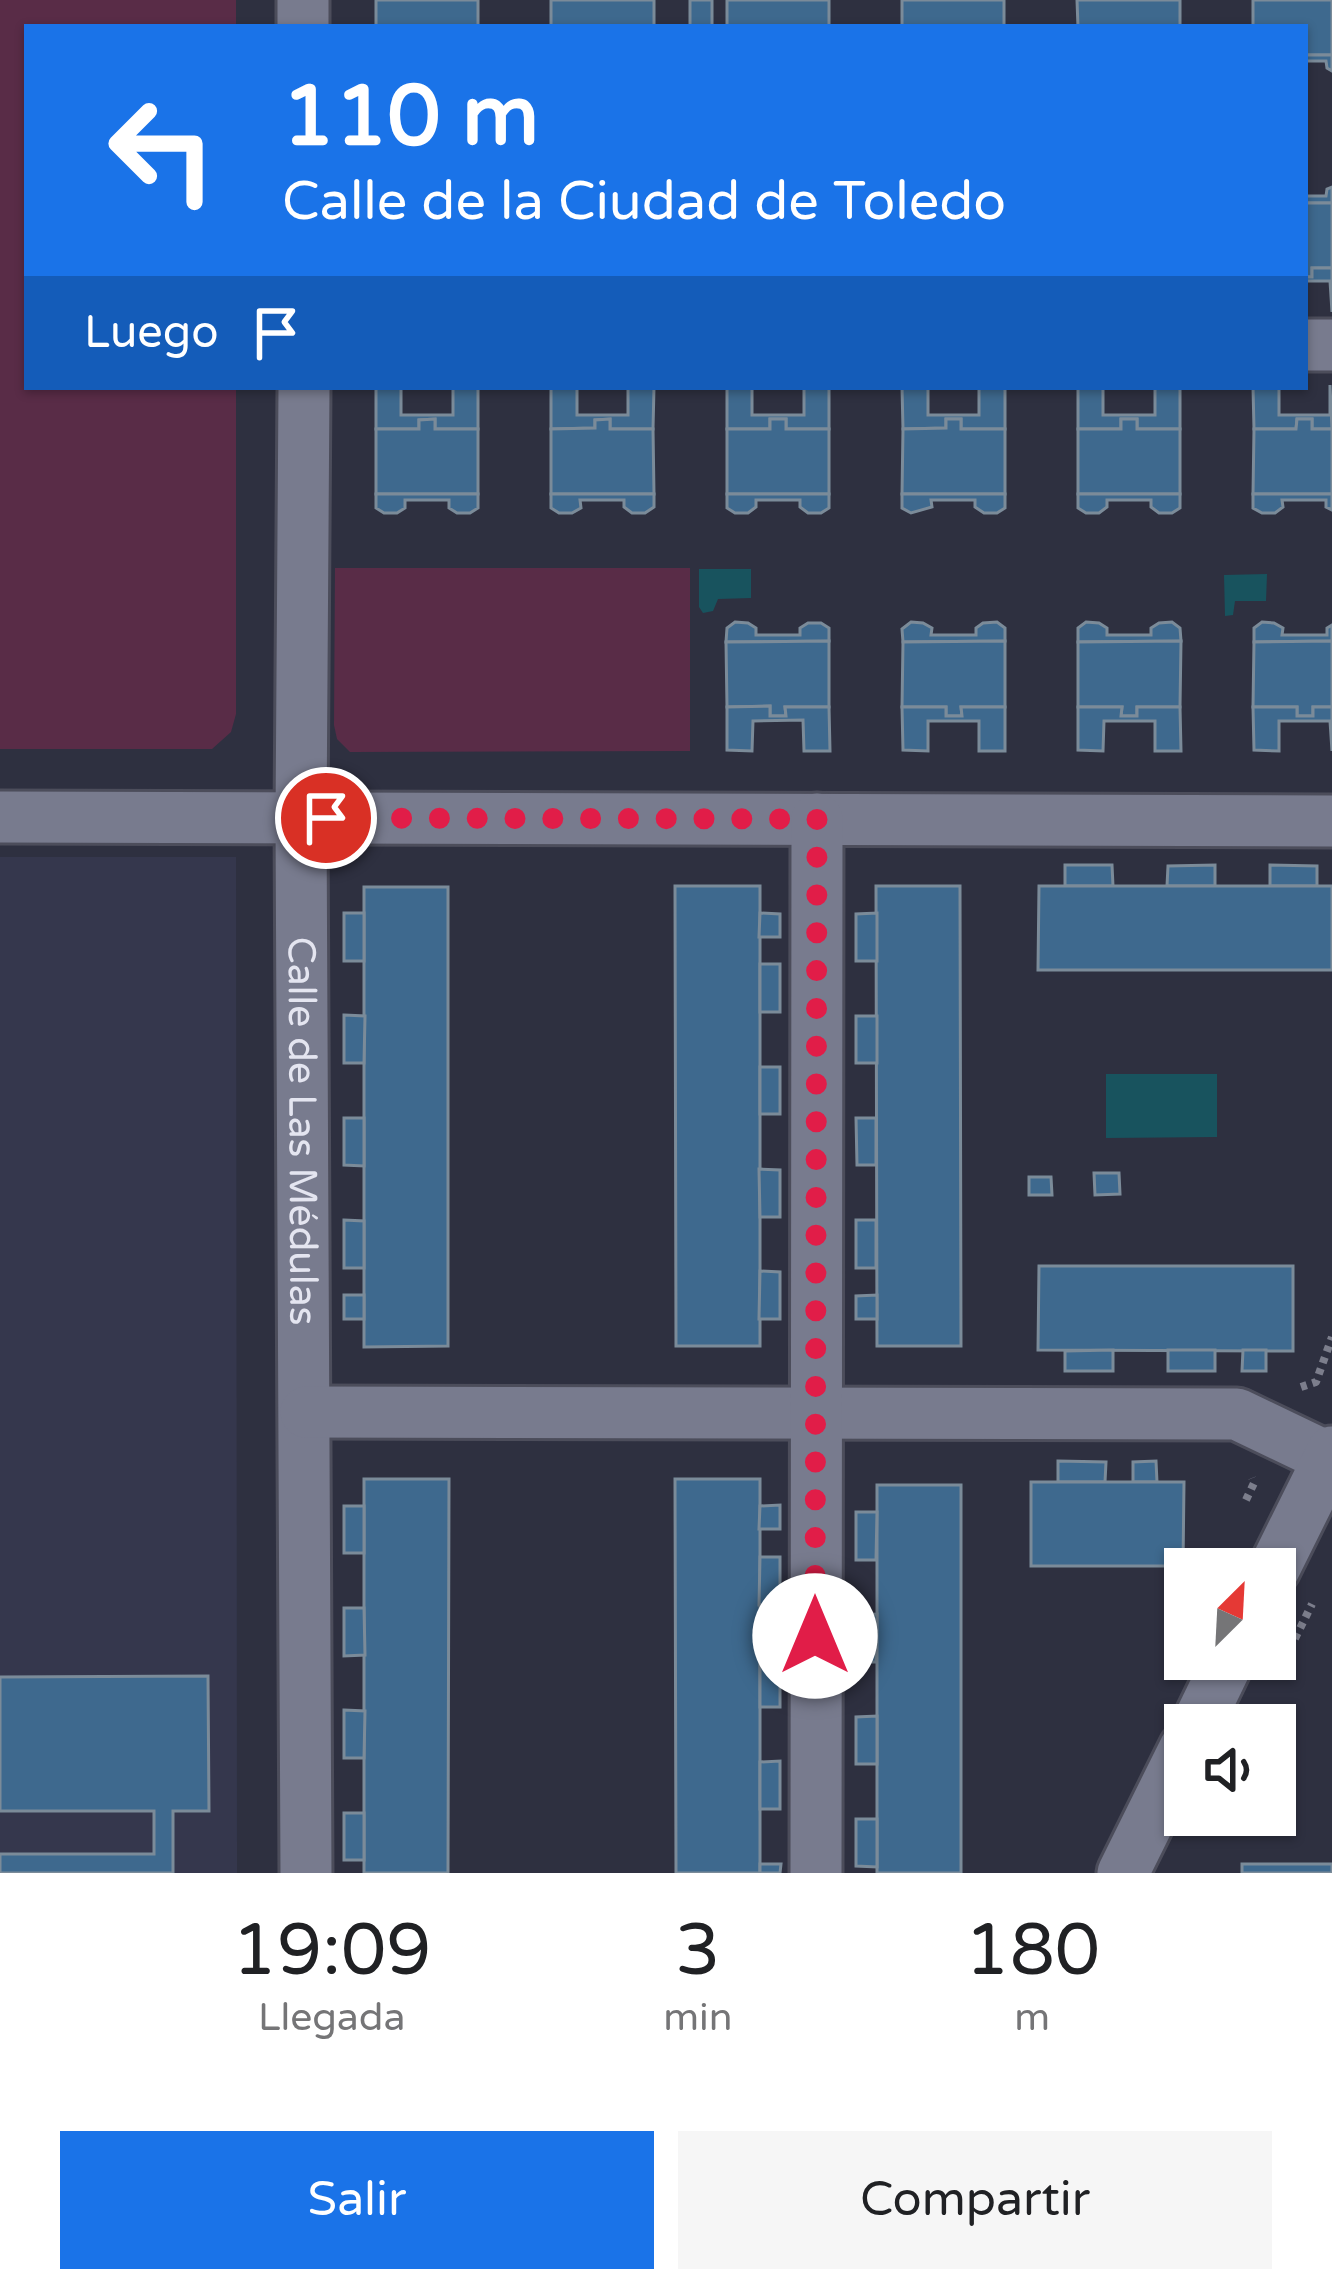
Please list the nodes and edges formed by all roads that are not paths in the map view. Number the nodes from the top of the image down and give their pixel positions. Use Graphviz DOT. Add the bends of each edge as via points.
graph roads {
  1 [pos="304,390"];
  2 [pos="0,817"];
  3 [pos="301,818"];
  4 [pos="817,819"];
  5 [pos="1332,821"];
  6 [pos="306,1412"];
  7 [pos="815,1413"];
  8 [pos="1330,1455"];
  9 [pos="1284,1548"];
  10 [pos="1243,1680"];
  11 [pos="1218,1704"];
  12 [pos="1164,1790"];
  13 [pos="306,1873"];
  14 [pos="816,1873"];
  15 [pos="1123,1873"];
  1 -- 3 [label="street, Calle de Las Médulas"];
  2 -- 3 [label="street"];
  3 -- 4 [label="street"];
  3 -- 6 [label="street, Calle de Las Médulas"];
  4 -- 5 [label="street"];
  4 -- 7 [label="street"];
  6 -- 7 [label="street"];
  6 -- 13 [label="street, Calle de Las Médulas"];
  7 -- 8 [label="street" via="1237,1414"];
  7 -- 14 [label="street"];
  8 -- 9 [label="street"];
  10 -- 11 [label="street"];
  12 -- 15 [label="street"];
}
